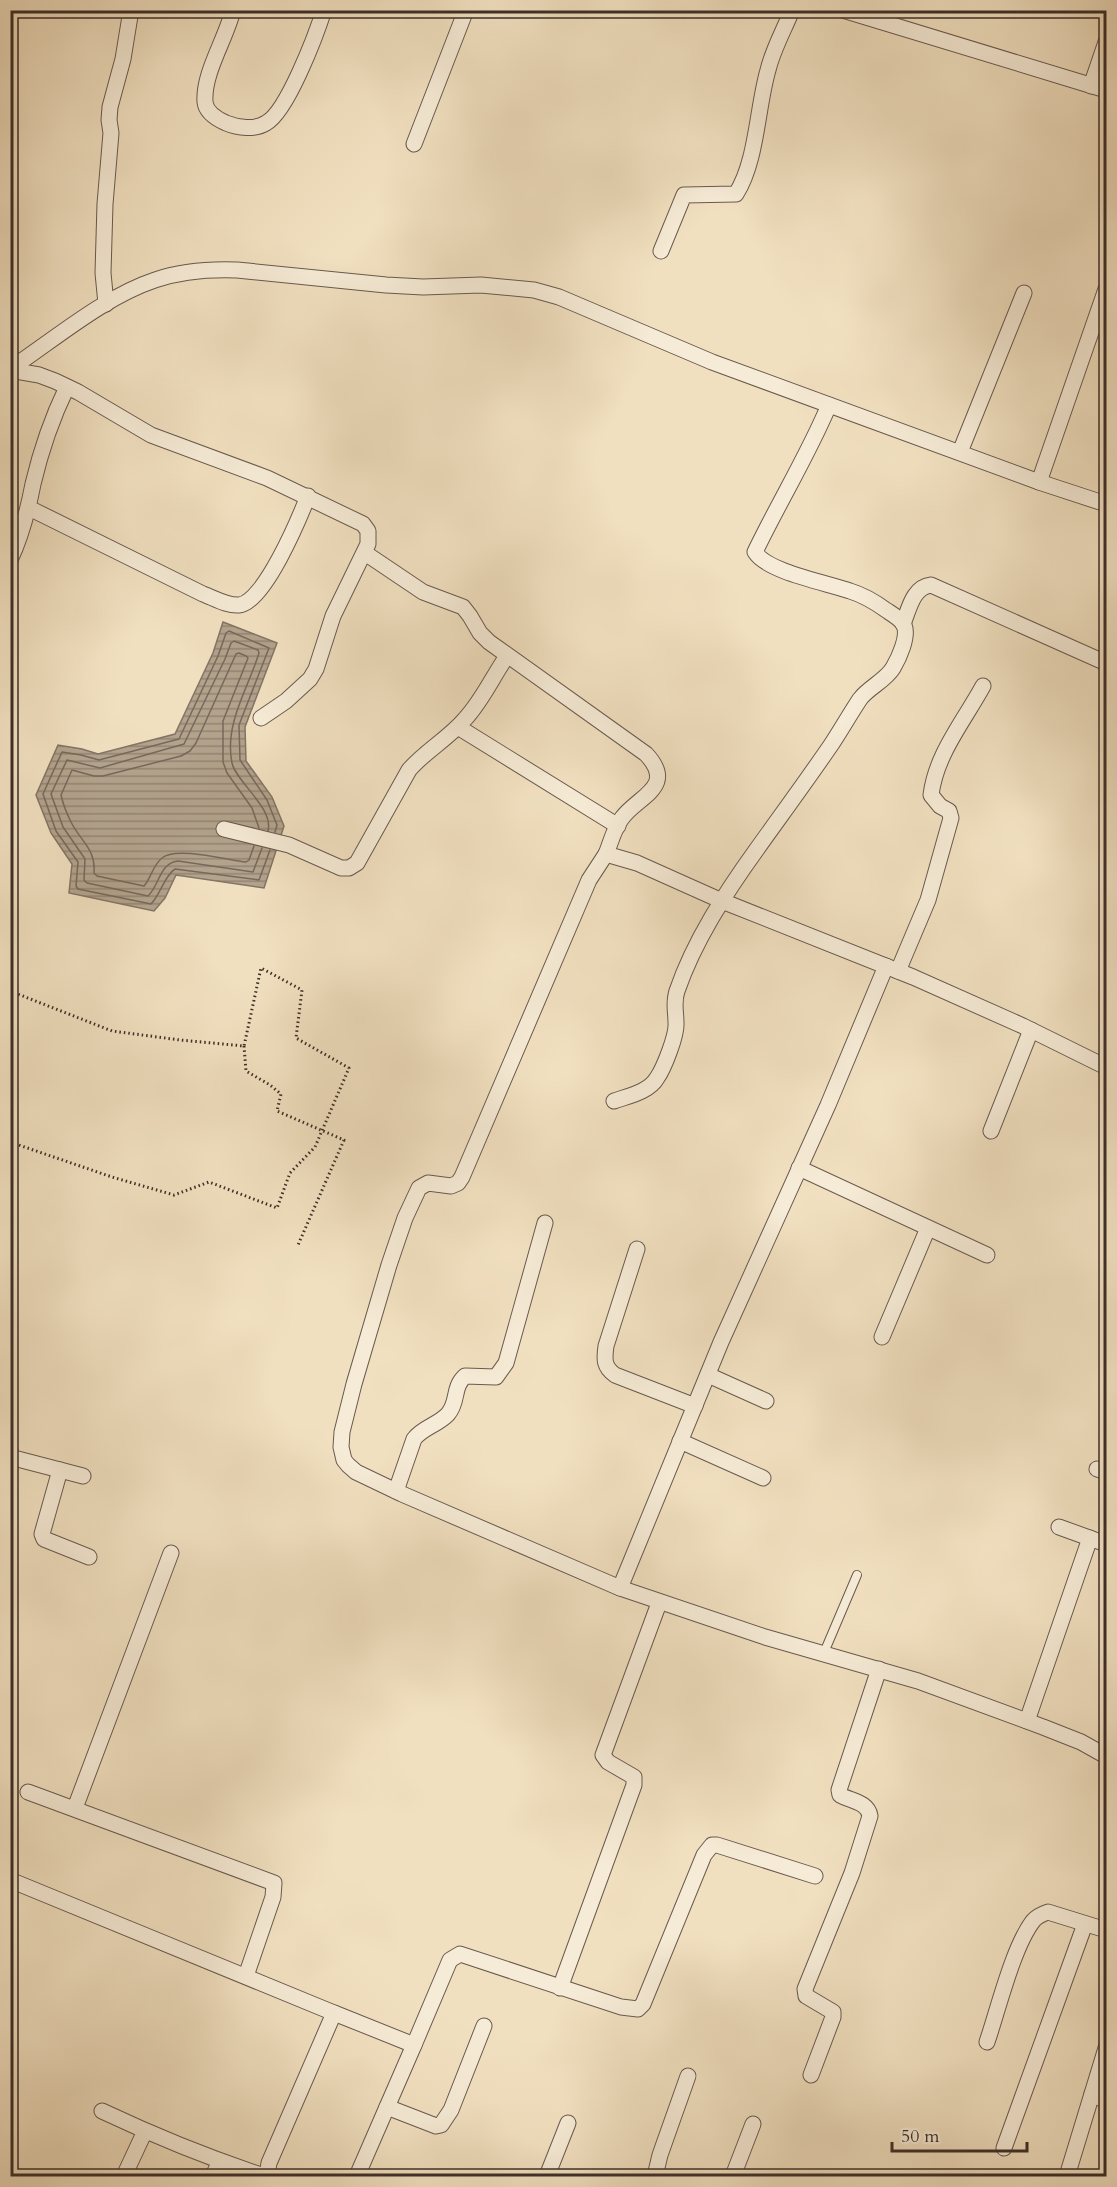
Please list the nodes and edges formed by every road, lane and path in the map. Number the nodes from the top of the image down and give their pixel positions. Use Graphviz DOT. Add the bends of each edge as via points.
graph roads {
  1 [pos="131,10"];
  2 [pos="232,10"];
  3 [pos="324,10"];
  4 [pos="466,10"];
  5 [pos="792,10"];
  6 [pos="843,10"];
  7 [pos="1107,42"];
  8 [pos="1099,88"];
  9 [pos="414,144"];
  10 [pos="661,251"];
  11 [pos="1107,290"];
  12 [pos="1024,293"];
  13 [pos="106,304"];
  14 [pos="10,369"];
  15 [pos="67,387"];
  16 [pos="829,405"];
  17 [pos="960,452"];
  18 [pos="1039,482"];
  19 [pos="308,496"];
  20 [pos="1107,504"];
  21 [pos="29,508"];
  22 [pos="364,553"];
  23 [pos="10,560"];
  24 [pos="903,624"];
  25 [pos="507,656"];
  26 [pos="1107,663"];
  27 [pos="983,686"];
  28 [pos="261,718"];
  29 [pos="458,727"];
  30 [pos="618,826"];
  31 [pos="224,829"];
  32 [pos="606,854"];
  33 [pos="722,902"];
  34 [pos="892,969"];
  35 [pos="10,991"];
  36 [pos="1031,1030"];
  37 [pos="244,1046"];
  38 [pos="1107,1067"];
  39 [pos="614,1101"];
  40 [pos="323,1130"];
  41 [pos="991,1131"];
  42 [pos="10,1142"];
  43 [pos="799,1168"];
  44 [pos="545,1223"];
  45 [pos="928,1227"];
  46 [pos="298,1245"];
  47 [pos="637,1249"];
  48 [pos="987,1256"];
  49 [pos="882,1337"];
  50 [pos="708,1375"];
  51 [pos="766,1401"];
  52 [pos="695,1406"];
  53 [pos="681,1441"];
  54 [pos="10,1457"];
  55 [pos="60,1470"];
  56 [pos="83,1476"];
  57 [pos="763,1478"];
  58 [pos="396,1491"];
  59 [pos="1059,1527"];
  60 [pos="1090,1538"];
  61 [pos="1107,1544"];
  62 [pos="171,1553"];
  63 [pos="89,1557"];
  64 [pos="857,1575"];
  65 [pos="620,1588"];
  66 [pos="658,1603"];
  67 [pos="823,1655"];
  68 [pos="879,1669"];
  69 [pos="1027,1721"];
  70 [pos="1107,1756"];
  71 [pos="28,1792"];
  72 [pos="75,1808"];
  73 [pos="815,1876"];
  74 [pos="10,1880"];
  75 [pos="1085,1924"];
  76 [pos="1107,1930"];
  77 [pos="246,1976"];
  78 [pos="560,1988"];
  79 [pos="334,2013"];
  80 [pos="484,2026"];
  81 [pos="987,2042"];
  82 [pos="414,2045"];
  83 [pos="1107,2048"];
  84 [pos="811,2075"];
  85 [pos="688,2076"];
  86 [pos="1092,2094"];
  87 [pos="1107,2101"];
  88 [pos="387,2107"];
  89 [pos="102,2111"];
  90 [pos="568,2123"];
  91 [pos="753,2124"];
  92 [pos="145,2131"];
  93 [pos="1004,2148"];
  94 [pos="220,2162"];
  95 [pos="124,2176"];
  96 [pos="213,2176"];
  97 [pos="265,2176"];
  98 [pos="357,2176"];
  99 [pos="548,2176"];
  100 [pos="655,2176"];
  101 [pos="733,2176"];
  102 [pos="1067,2176"];
  1 -- 13 [label="street" via="110,107 105,204"];
  2 -- 3 [label="street" via="209,76 205,105 223,122 241,127 266,124 275,117"];
  4 -- 9 [label="street"];
  5 -- 10 [label="street" via="767,70 742,185 736,194 684,195"];
  6 -- 8 [label="street"];
  7 -- 8 [label="street"];
  11 -- 18 [label="street"];
  12 -- 17 [label="street"];
  13 -- 14 [label="street"];
  13 -- 16 [label="street" via="156,280 214,269 386,285 517,287 559,297 712,362"];
  14 -- 15 [label="street" via="39,375"];
  15 -- 19 [label="street" via="151,435"];
  15 -- 21 [label="street" via="49,429"];
  16 -- 17 [label="street"];
  16 -- 24 [label="street" via="755,552 766,563 867,598"];
  17 -- 18 [label="street"];
  18 -- 20 [label="street"];
  19 -- 21 [label="street" via="268,578 249,602 239,605 203,594"];
  19 -- 22 [label="street" via="363,524 368,531"];
  21 -- 23 [label="street"];
  22 -- 25 [label="street" via="423,592 463,607 480,633"];
  22 -- 28 [label="street" via="333,616 310,679"];
  24 -- 26 [label="street" via="917,592 931,585"];
  24 -- 33 [label="street" via="905,633 892,669 862,696"];
  25 -- 29 [label="street"];
  25 -- 30 [label="street" via="656,764 658,777 654,789 630,809"];
  27 -- 34 [label="street" via="935,773 931,795 949,811 951,818 931,892"];
  29 -- 30 [label="street"];
  29 -- 31 [label="street" via="409,770 357,863 349,868 289,845"];
  30 -- 32 [label="street"];
  32 -- 33 [label="street" via="637,863"];
  32 -- 58 [label="street" via="589,880 462,1177 452,1186 428,1183 419,1188 389,1265 354,1384 341,1447 344,1460 356,1472"];
  33 -- 34 [label="street"];
  33 -- 39 [label="street" via="677,991 675,1032 657,1080 648,1088"];
  34 -- 36 [label="street"];
  34 -- 43 [label="street"];
  35 -- 37 [label="path" via="112,1031"];
  36 -- 38 [label="street"];
  36 -- 41 [label="street"];
  37 -- 40 [label="path" via="246,1071 281,1094 277,1112"];
  37 -- 40 [label="path" via="261,968 302,990 296,1038 349,1068"];
  40 -- 42 [label="path" via="315,1147 290,1173 277,1208 209,1182 174,1194"];
  40 -- 46 [label="path" via="344,1140"];
  43 -- 45 [label="street"];
  43 -- 50 [label="street"];
  44 -- 58 [label="street" via="506,1363 496,1377 465,1376 458,1382 449,1412 414,1439"];
  45 -- 48 [label="street"];
  45 -- 49 [label="street"];
  47 -- 52 [label="street" via="606,1346 607,1369"];
  50 -- 51 [label="street"];
  50 -- 52 [label="street"];
  52 -- 53 [label="street"];
  53 -- 57 [label="street"];
  53 -- 65 [label="street"];
  54 -- 55 [label="street"];
  55 -- 56 [label="street"];
  55 -- 63 [label="street" via="42,1534 44,1539"];
  58 -- 65 [label="street"];
  59 -- 60 [label="street"];
  60 -- 61 [label="street"];
  60 -- 69 [label="street"];
  62 -- 72 [label="street"];
  64 -- 67 [label="lane"];
  65 -- 66 [label="street"];
  66 -- 67 [label="street"];
  66 -- 78 [label="street" via="603,1755 634,1777 634,1785"];
  67 -- 68 [label="street"];
  68 -- 69 [label="street"];
  68 -- 84 [label="street" via="839,1790 840,1795 865,1805 870,1816 852,1873 805,1989 806,1996 833,2012"];
  69 -- 70 [label="street"];
  71 -- 72 [label="street"];
  72 -- 77 [label="street" via="274,1883 273,1897"];
  73 -- 78 [label="street" via="712,1845 704,1855 644,2004 631,2010"];
  74 -- 77 [label="street"];
  75 -- 76 [label="street"];
  75 -- 81 [label="street" via="1048,1912 1033,1920 1015,1959"];
  75 -- 93 [label="street"];
  77 -- 79 [label="street"];
  78 -- 82 [label="street" via="460,1954 454,1956"];
  79 -- 82 [label="street"];
  79 -- 97 [label="street"];
  80 -- 88 [label="street" via="451,2110 441,2125"];
  82 -- 88 [label="street"];
  83 -- 86 [label="street"];
  85 -- 100 [label="street"];
  86 -- 87 [label="street"];
  86 -- 102 [label="street"];
  88 -- 98 [label="street"];
  89 -- 92 [label="street"];
  90 -- 99 [label="street"];
  91 -- 101 [label="street"];
  92 -- 94 [label="street"];
  92 -- 95 [label="street"];
  94 -- 96 [label="street"];
  94 -- 97 [label="street"];
}
